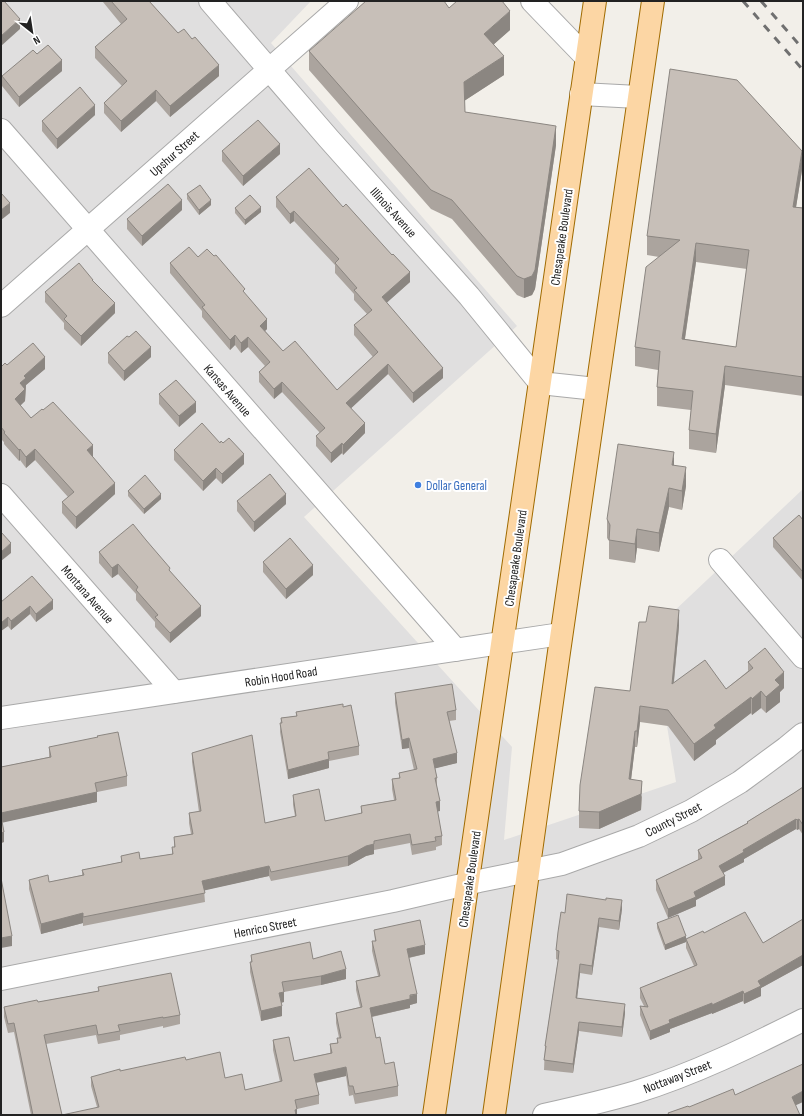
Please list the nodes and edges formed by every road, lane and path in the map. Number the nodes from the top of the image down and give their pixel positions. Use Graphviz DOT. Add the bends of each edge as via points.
graph roads {
  1 [pos="210,1"];
  2 [pos="347,1"];
  3 [pos="532,1"];
  4 [pos="595,1"];
  5 [pos="652,1"];
  6 [pos="586,57"];
  7 [pos="269,69"];
  8 [pos="582,94"];
  9 [pos="638,97"];
  10 [pos="1,130"];
  11 [pos="88,229"];
  12 [pos="1,306"];
  13 [pos="540,383"];
  14 [pos="596,389"];
  15 [pos="1,495"];
  16 [pos="720,560"];
  17 [pos="561,634"];
  18 [pos="503,643"];
  19 [pos="456,650"];
  20 [pos="803,657"];
  21 [pos="174,692"];
  22 [pos="1,718"];
  23 [pos="803,734"];
  24 [pos="528,872"];
  25 [pos="468,884"];
  26 [pos="1,979"];
  27 [pos="803,1020"];
  28 [pos="434,1115"];
  29 [pos="494,1115"];
  30 [pos="544,1115"];
  1 -- 7 [label="street, Illinois Avenue"];
  2 -- 7 [label="street, Upshur Street"];
  3 -- 6 [label="street"];
  4 -- 6 [label="main road, Chesapeake Boulevard"];
  5 -- 9 [label="main road"];
  6 -- 8 [label="main road, Chesapeake Boulevard"];
  7 -- 11 [label="street, Upshur Street"];
  7 -- 13 [label="street, Illinois Avenue" via="469,296"];
  8 -- 9 [label="street"];
  8 -- 13 [label="main road, Chesapeake Boulevard"];
  9 -- 14 [label="main road"];
  10 -- 11 [label="street, Kansas Avenue"];
  11 -- 12 [label="street, Upshur Street"];
  11 -- 19 [label="street, Kansas Avenue"];
  13 -- 14 [label="street"];
  13 -- 18 [label="main road, Chesapeake Boulevard"];
  14 -- 17 [label="main road"];
  15 -- 21 [label="street, Montana Avenue"];
  16 -- 20 [label="street"];
  17 -- 18 [label="street, Robin Hood Road"];
  17 -- 24 [label="main road"];
  18 -- 19 [label="street, Robin Hood Road"];
  18 -- 25 [label="main road, Chesapeake Boulevard"];
  19 -- 21 [label="street, Robin Hood Road"];
  21 -- 22 [label="street, Robin Hood Road"];
  23 -- 24 [label="street, County Street" via="740,782 691,811 639,836 562,864"];
  24 -- 25 [label="street, Henrico Street"];
  24 -- 29 [label="main road"];
  25 -- 26 [label="street, Henrico Street"];
  25 -- 28 [label="main road, Chesapeake Boulevard"];
  27 -- 30 [label="street, Nottaway Street" via="756,1044 636,1092"];
}
